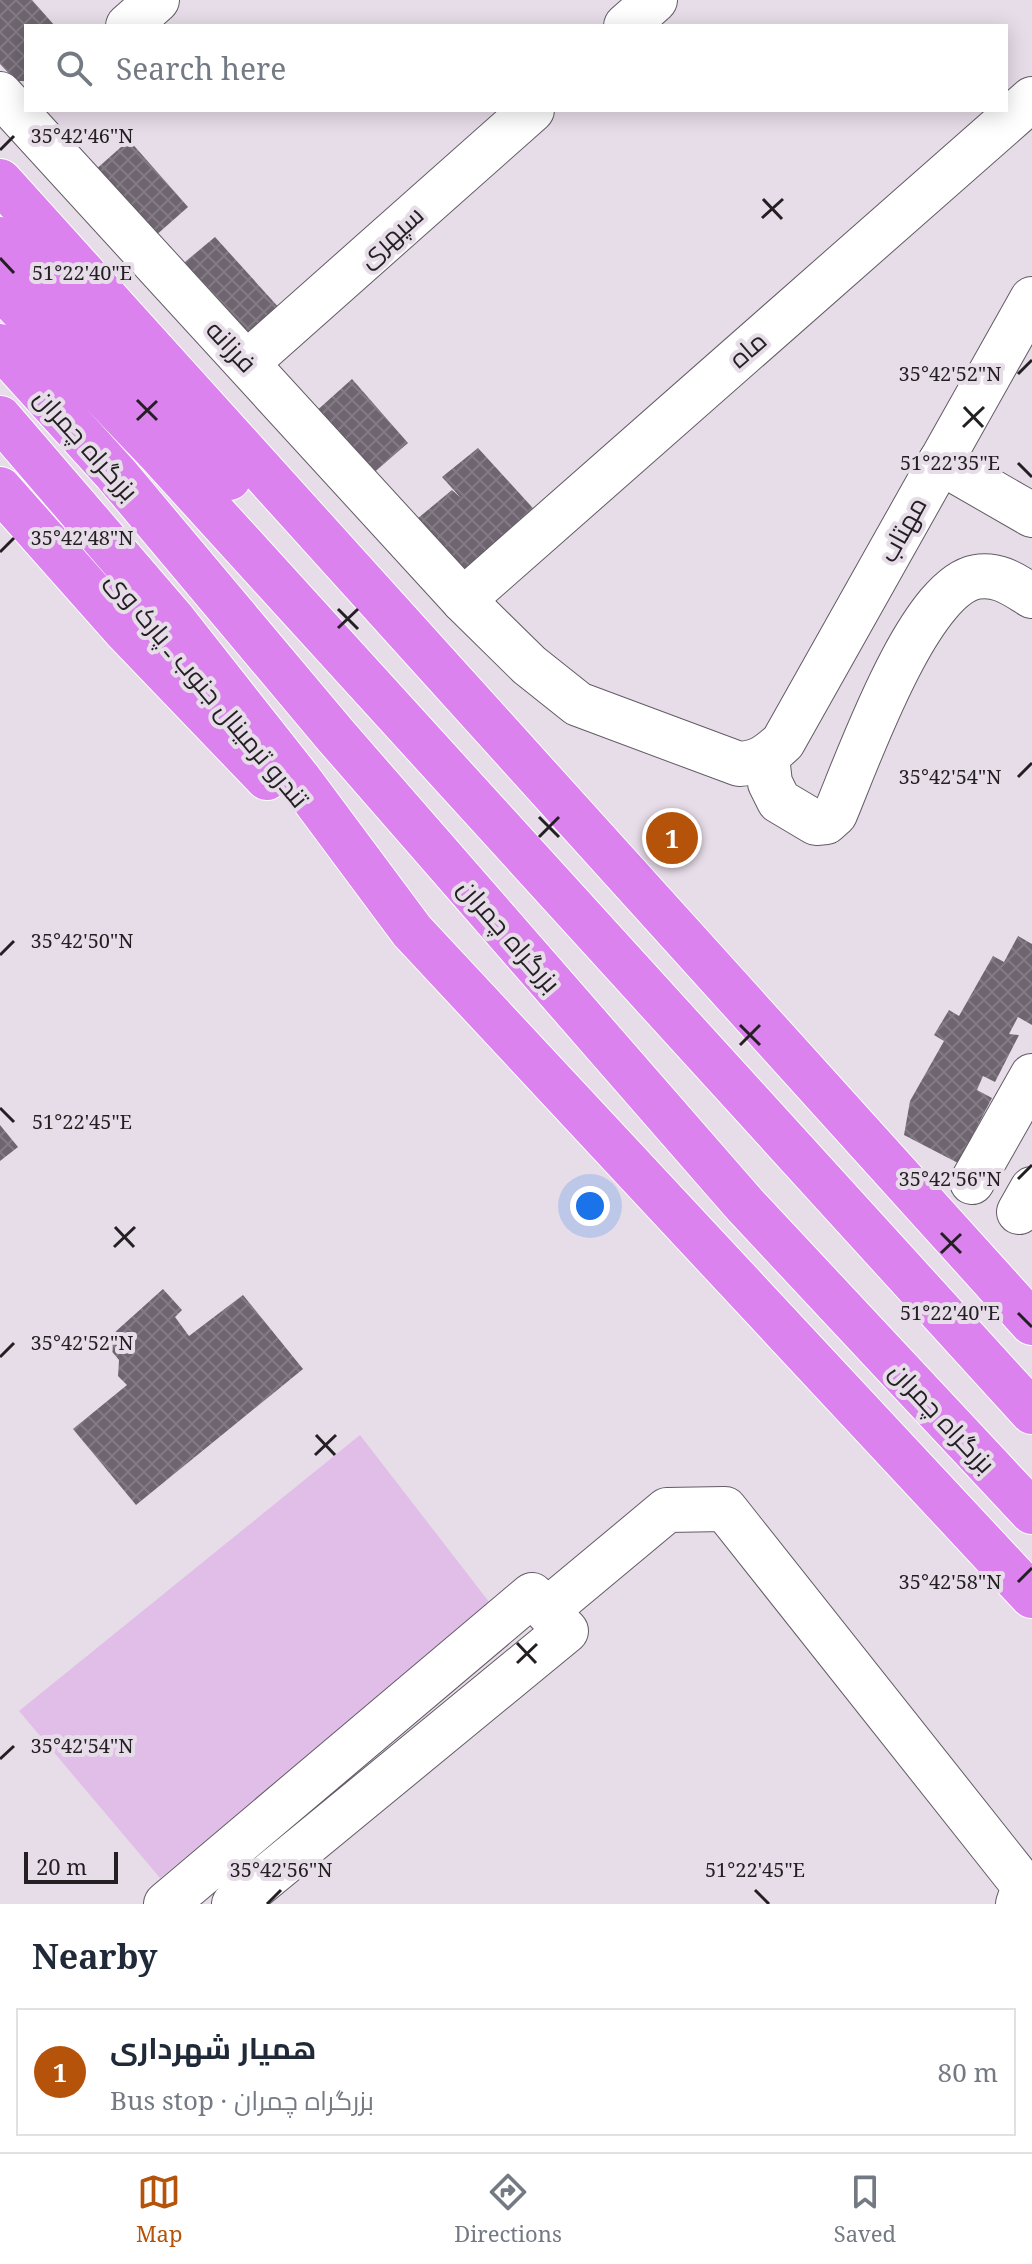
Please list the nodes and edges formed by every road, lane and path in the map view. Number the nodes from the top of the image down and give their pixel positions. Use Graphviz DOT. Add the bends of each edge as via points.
graph roads {
  1 [pos="157,0"];
  2 [pos="655,0"];
  3 [pos="130,24"];
  4 [pos="628,24"];
  5 [pos="1032,99"];
  6 [pos="19,108"];
  7 [pos="530,112"];
  8 [pos="0,181"];
  9 [pos="0,239"];
  10 [pos="0,287"];
  11 [pos="1032,299"];
  12 [pos="0,346"];
  13 [pos="248,362"];
  14 [pos="0,418"];
  15 [pos="0,451"];
  16 [pos="940,462"];
  17 [pos="0,489"];
  18 [pos="1032,515"];
  19 [pos="1032,596"];
  20 [pos="463,600"];
  21 [pos="454,684"];
  22 [pos="767,757"];
  23 [pos="412,931"];
  24 [pos="1032,1076"];
  25 [pos="972,1182"];
  26 [pos="1032,1323"];
  27 [pos="1032,1412"];
  28 [pos="1032,1512"];
  29 [pos="1032,1596"];
  30 [pos="547,1610"];
  31 [pos="166,1904"];
  32 [pos="234,1904"];
  33 [pos="1018,1904"];
  1 -- 3 [label="street"];
  2 -- 4 [label="street"];
  5 -- 20 [label="street, ماه"];
  6 -- 13 [label="street, فرزانه"];
  7 -- 13 [label="street, سپهری"];
  8 -- 21 [label="highway"];
  9 -- 21 [label="highway" via="333,586"];
  10 -- 27 [label="highway, بزرگراه چمران" via="157,451"];
  11 -- 16 [label="street, مهتاب"];
  12 -- 28 [label="highway, بزرگراه چمران" via="745,1205"];
  13 -- 20 [label="street, فرزانه"];
  14 -- 23 [label="highway" via="172,618"];
  15 -- 23 [label="street, تندرو ترمینال جنوب ـ پارک وی" via="135,601"];
  16 -- 18 [label="street"];
  16 -- 22 [label="street, مهتاب" via="783,742"];
  17 -- 23 [label="highway" via="124,629"];
  19 -- 22 [label="street" via="998,576 974,577 953,590 907,648 835,814 826,822 816,823 779,801"];
  20 -- 22 [label="street" via="578,704 739,764"];
  21 -- 26 [label="highway"];
  23 -- 29 [label="highway"];
  24 -- 25 [label="street"];
  30 -- 31 [label="street" via="532,1595"];
  30 -- 32 [label="street" via="566,1631"];
  30 -- 33 [label="street" via="667,1510 725,1509 1024,1886"];
}
